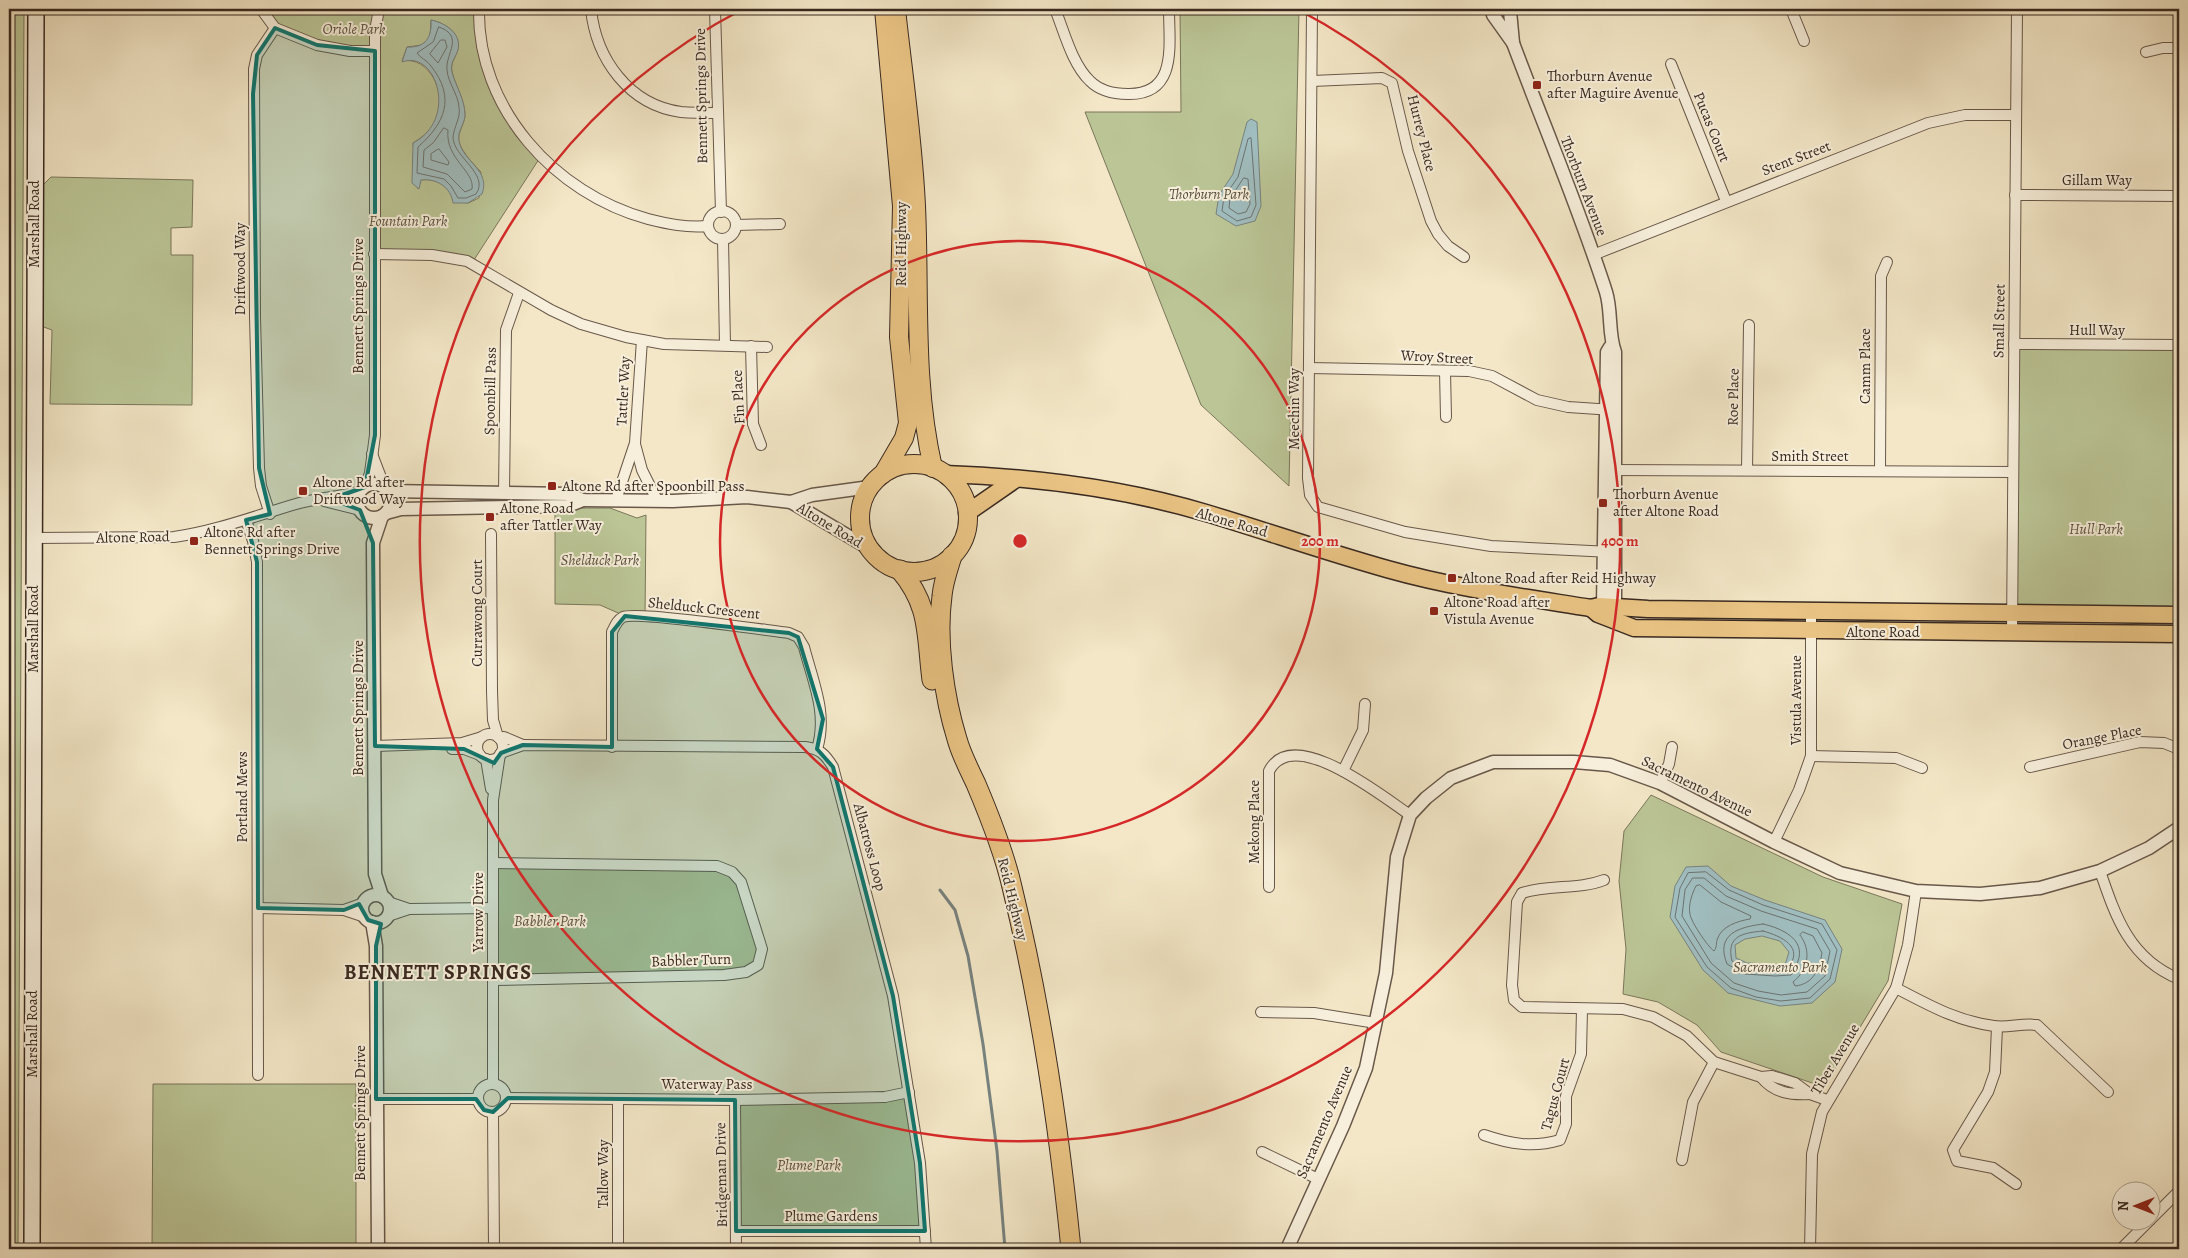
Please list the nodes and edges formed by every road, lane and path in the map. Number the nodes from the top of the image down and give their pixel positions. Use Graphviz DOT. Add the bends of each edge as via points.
graph roads {
  1 [pos="36,9"];
  2 [pos="261,9"];
  3 [pos="379,9"];
  4 [pos="478,9"];
  5 [pos="591,9"];
  6 [pos="715,9"];
  7 [pos="884,9"];
  8 [pos="896,9"];
  9 [pos="1055,9"];
  10 [pos="1169,9"];
  11 [pos="1312,9"];
  12 [pos="1791,9"];
  13 [pos="2017,9"];
  14 [pos="1511,10"];
  15 [pos="1490,12"];
  16 [pos="275,28"];
  17 [pos="1804,41"];
  18 [pos="1513,43"];
  19 [pos="2179,48"];
  20 [pos="375,51"];
  21 [pos="2146,52"];
  22 [pos="1671,64"];
  23 [pos="1312,81"];
  24 [pos="716,113"];
  25 [pos="2016,115"];
  26 [pos="2015,195"];
  27 [pos="2179,196"];
  28 [pos="1726,201"];
  29 [pos="721,212"];
  30 [pos="780,224"];
  31 [pos="736,225"];
  32 [pos="708,226"];
  33 [pos="723,240"];
  34 [pos="374,254"];
  35 [pos="1593,255"];
  36 [pos="1464,257"];
  37 [pos="1887,262"];
  38 [pos="519,293"];
  39 [pos="1749,325"];
  40 [pos="642,340"];
  41 [pos="2014,344"];
  42 [pos="725,345"];
  43 [pos="2179,345"];
  44 [pos="751,346"];
  45 [pos="767,347"];
  46 [pos="1309,368"];
  47 [pos="1445,371"];
  48 [pos="1611,410"];
  49 [pos="1446,417"];
  50 [pos="635,443"];
  51 [pos="760,445"];
  52 [pos="372,453"];
  53 [pos="1611,469"];
  54 [pos="1747,470"];
  55 [pos="939,471"];
  56 [pos="1880,471"];
  57 [pos="2013,472"];
  58 [pos="883,474"];
  59 [pos="1016,479"];
  60 [pos="870,487"];
  61 [pos="362,489"];
  62 [pos="386,490"];
  63 [pos="504,493"];
  64 [pos="318,500"];
  65 [pos="583,500"];
  66 [pos="616,500"];
  67 [pos="657,500"];
  68 [pos="791,502"];
  69 [pos="362,512"];
  70 [pos="967,513"];
  71 [pos="270,514"];
  72 [pos="384,514"];
  73 [pos="246,520"];
  74 [pos="491,534"];
  75 [pos="33,538"];
  76 [pos="373,543"];
  77 [pos="870,549"];
  78 [pos="1610,552"];
  79 [pos="952,556"];
  80 [pos="900,570"];
  81 [pos="1603,607"];
  82 [pos="1811,611"];
  83 [pos="2012,614"];
  84 [pos="2179,615"];
  85 [pos="1811,631"];
  86 [pos="2012,633"];
  87 [pos="2179,634"];
  88 [pos="492,691"];
  89 [pos="1364,704"];
  90 [pos="482,736"];
  91 [pos="499,738"];
  92 [pos="420,745"];
  93 [pos="522,745"];
  94 [pos="375,746"];
  95 [pos="612,747"];
  96 [pos="1672,747"];
  97 [pos="817,749"];
  98 [pos="2179,749"];
  99 [pos="500,754"];
  100 [pos="1811,756"];
  101 [pos="483,757"];
  102 [pos="2030,767"];
  103 [pos="1922,768"];
  104 [pos="1343,771"];
  105 [pos="1660,783"];
  106 [pos="493,800"];
  107 [pos="1410,815"];
  108 [pos="2179,828"];
  109 [pos="1774,842"];
  110 [pos="493,864"];
  111 [pos="2100,871"];
  112 [pos="375,874"];
  113 [pos="1604,880"];
  114 [pos="1269,888"];
  115 [pos="1916,891"];
  116 [pos="385,899"];
  117 [pos="365,900"];
  118 [pos="258,908"];
  119 [pos="493,908"];
  120 [pos="409,909"];
  121 [pos="344,910"];
  122 [pos="377,919"];
  123 [pos="2179,979"];
  124 [pos="493,980"];
  125 [pos="1896,988"];
  126 [pos="1582,1009"];
  127 [pos="1261,1012"];
  128 [pos="1376,1023"];
  129 [pos="1997,1027"];
  130 [pos="1714,1062"];
  131 [pos="258,1075"];
  132 [pos="493,1084"];
  133 [pos="909,1092"];
  134 [pos="2108,1092"];
  135 [pos="506,1098"];
  136 [pos="376,1099"];
  137 [pos="478,1099"];
  138 [pos="618,1099"];
  139 [pos="735,1100"];
  140 [pos="1827,1100"];
  141 [pos="493,1112"];
  142 [pos="1484,1135"];
  143 [pos="1262,1152"];
  144 [pos="1682,1160"];
  145 [pos="1318,1178"];
  146 [pos="2016,1184"];
  147 [pos="2179,1192"];
  148 [pos="2160,1210"];
  149 [pos="2140,1230"];
  150 [pos="736,1231"];
  151 [pos="925,1231"];
  152 [pos="32,1249"];
  153 [pos="378,1249"];
  154 [pos="494,1249"];
  155 [pos="618,1249"];
  156 [pos="736,1249"];
  157 [pos="926,1249"];
  158 [pos="1059,1249"];
  159 [pos="1071,1249"];
  160 [pos="1287,1249"];
  161 [pos="1810,1249"];
  162 [pos="2121,1249"];
  1 -- 75 [label="main road, Marshall Road"];
  2 -- 16 [label="street"];
  3 -- 20 [label="street, Bennett Springs Drive"];
  4 -- 32 [label="street" via="480,37 495,89 518,129 546,161 576,187 619,209 680,226"];
  5 -- 24 [label="street" via="594,30 608,64 632,90 663,108"];
  6 -- 24 [label="street, Bennett Springs Drive"];
  7 -- 58 [label="highway, Reid Highway" via="902,206 899,337 908,423 904,438"];
  8 -- 55 [label="highway, Reid Highway" via="916,206 920,378 925,434"];
  9 -- 10 [label="street" via="1079,67 1089,80 1099,88 1127,94 1152,90 1162,82 1168,57"];
  11 -- 23 [label="street, Meechin Way"];
  12 -- 17 [label="street"];
  13 -- 25 [label="street, Small Street"];
  14 -- 15 [label="street" via="1501,16"];
  14 -- 18 [label="street, Thorburn Avenue"];
  15 -- 18 [label="street, Thorburn Avenue"];
  16 -- 20 [label="street" via="317,46"];
  16 -- 71 [label="street, Driftwood Way" via="257,55 253,94 259,468"];
  18 -- 35 [label="street, Thorburn Avenue"];
  19 -- 21 [label="street"];
  20 -- 34 [label="street, Bennett Springs Drive"];
  22 -- 28 [label="street, Pucas Court"];
  23 -- 36 [label="street, Hurrey Place" via="1382,78 1392,82 1408,151 1431,221 1448,246"];
  23 -- 46 [label="street, Meechin Way"];
  24 -- 29 [label="street, Bennett Springs Drive"];
  25 -- 26 [label="street, Small Street"];
  25 -- 28 [label="street, Stent Street" via="1965,115 1928,123"];
  26 -- 27 [label="street, Gillam Way"];
  26 -- 41 [label="street, Small Street"];
  28 -- 35 [label="street, Stent Street"];
  29 -- 31 [label="street" via="730,214"];
  29 -- 32 [label="street" via="712,216"];
  30 -- 31 [label="street"];
  31 -- 33 [label="street" via="732,235"];
  32 -- 33 [label="street" via="713,236"];
  33 -- 42 [label="street"];
  34 -- 38 [label="street" via="432,254 467,260"];
  34 -- 52 [label="street, Bennett Springs Drive" via="375,435"];
  35 -- 48 [label="street, Thorburn Avenue" via="1608,303 1612,343 1607,352"];
  37 -- 56 [label="street, Camm Place" via="1881,276"];
  38 -- 40 [label="street" via="581,324"];
  38 -- 63 [label="street, Spoonbill Pass" via="506,330"];
  39 -- 54 [label="street, Roe Place"];
  40 -- 42 [label="street" via="664,344"];
  40 -- 50 [label="street, Tattler Way"];
  41 -- 43 [label="street, Hull Way"];
  41 -- 57 [label="street, Small Street"];
  42 -- 44 [label="street"];
  44 -- 45 [label="street"];
  44 -- 51 [label="street, Fin Place" via="752,424"];
  46 -- 47 [label="street, Wroy Street"];
  46 -- 78 [label="street, Meechin Way" via="1308,478 1310,495 1318,507 1406,532 1491,546"];
  47 -- 48 [label="street, Wroy Street" via="1469,371 1492,376 1537,400 1568,407"];
  47 -- 49 [label="street"];
  48 -- 53 [label="street, Thorburn Avenue"];
  50 -- 66 [label="street, Tattler Way"];
  50 -- 67 [label="street, Tattler Way" via="642,470"];
  52 -- 61 [label="street, Bennett Springs Drive" via="370,473"];
  52 -- 62 [label="street, Bennett Springs Drive"];
  53 -- 54 [label="street, Smith Street"];
  53 -- 78 [label="street, Thorburn Avenue"];
  54 -- 56 [label="street, Smith Street"];
  55 -- 58 [label="highway" via="909,464"];
  55 -- 59 [label="main road, Altone Road"];
  55 -- 70 [label="highway" via="963,495"];
  56 -- 57 [label="street, Smith Street"];
  57 -- 83 [label="street, Small Street"];
  58 -- 60 [label="highway"];
  59 -- 70 [label="main road"];
  59 -- 81 [label="main road, Altone Road" via="1059,484 1200,512 1387,569 1481,592"];
  60 -- 68 [label="street, Altone Road" via="812,495"];
  60 -- 77 [label="highway" via="862,504 860,522"];
  61 -- 62 [label="street" via="375,484"];
  61 -- 64 [label="street, Altone Road"];
  61 -- 69 [label="street" via="357,501"];
  62 -- 63 [label="street, Altone Road"];
  62 -- 72 [label="street" via="390,505"];
  63 -- 65 [label="street, Altone Road" via="568,494"];
  64 -- 69 [label="street, Altone Road"];
  64 -- 71 [label="street, Altone Road"];
  65 -- 66 [label="street, Altone Road"];
  65 -- 72 [label="street, Altone Road" via="568,506 401,509"];
  66 -- 67 [label="street, Altone Road"];
  67 -- 68 [label="street, Altone Road" via="747,497"];
  68 -- 77 [label="street, Altone Road"];
  69 -- 72 [label="street" via="372,518"];
  69 -- 76 [label="street, Bennett Springs Drive"];
  70 -- 79 [label="highway" via="966,532"];
  71 -- 73 [label="street, Altone Road"];
  72 -- 76 [label="street, Bennett Springs Drive"];
  73 -- 75 [label="street, Altone Road" via="174,537"];
  73 -- 118 [label="street, Portland Mews" via="257,562"];
  74 -- 88 [label="street, Currawong Court"];
  75 -- 152 [label="main road, Marshall Road"];
  76 -- 94 [label="street, Bennett Springs Drive"];
  77 -- 80 [label="highway" via="883,562"];
  78 -- 81 [label="street, Thorburn Avenue"];
  79 -- 80 [label="highway" via="928,570"];
  79 -- 159 [label="highway, Reid Highway" via="941,609 948,701 957,739 1002,852 1019,917 1047,1064"];
  80 -- 158 [label="highway, Reid Highway" via="914,586 925,614 942,731 991,856 1008,921 1036,1068"];
  81 -- 82 [label="main road, Altone Road"];
  81 -- 85 [label="main road, Altone Road" via="1598,614 1634,628"];
  82 -- 83 [label="main road, Altone Road"];
  82 -- 85 [label="street, Vistula Avenue"];
  83 -- 84 [label="main road, Altone Road"];
  83 -- 86 [label="street, Small Street"];
  85 -- 86 [label="main road, Altone Road"];
  85 -- 100 [label="street, Vistula Avenue"];
  86 -- 87 [label="main road, Altone Road"];
  88 -- 90 [label="street" via="489,717"];
  88 -- 91 [label="street" via="493,720"];
  89 -- 104 [label="street" via="1363,730"];
  90 -- 91 [label="street" via="492,734"];
  90 -- 92 [label="street" via="462,743"];
  90 -- 101 [label="street" via="477,746"];
  91 -- 93 [label="street"];
  91 -- 99 [label="street" via="503,747"];
  92 -- 94 [label="street"];
  92 -- 101 [label="street" via="435,749 464,749"];
  93 -- 95 [label="street"];
  93 -- 99 [label="street"];
  94 -- 112 [label="street, Bennett Springs Drive"];
  95 -- 97 [label="street"];
  95 -- 97 [label="street, Shelduck Crescent" via="612,632 624,616 658,617 798,637 804,647 823,719"];
  96 -- 105 [label="street" via="1669,764"];
  97 -- 133 [label="street, Albatross Loop" via="826,755 833,767 893,996"];
  98 -- 102 [label="street, Orange Place" via="2164,743 2140,742"];
  99 -- 101 [label="street" via="494,759"];
  99 -- 106 [label="street"];
  100 -- 103 [label="street" via="1896,758"];
  100 -- 109 [label="street, Vistula Avenue"];
  101 -- 106 [label="street"];
  104 -- 107 [label="street, Mekong Place"];
  104 -- 114 [label="street, Mekong Place" via="1301,754 1274,762 1269,771"];
  105 -- 107 [label="street, Sacramento Avenue" via="1610,765 1494,762 1451,778"];
  105 -- 109 [label="street, Sacramento Avenue"];
  106 -- 110 [label="street, Yarrow Drive"];
  107 -- 128 [label="street, Sacramento Avenue" via="1397,857 1386,973"];
  108 -- 111 [label="street, Sacramento Avenue" via="2148,848"];
  109 -- 115 [label="street, Sacramento Avenue" via="1840,873"];
  110 -- 119 [label="street, Yarrow Drive"];
  110 -- 124 [label="street, Babbler Turn" via="717,866 732,872 741,882 762,949 758,965 746,972 724,975"];
  111 -- 115 [label="street, Sacramento Avenue" via="2040,888 1989,894"];
  111 -- 123 [label="street" via="2115,915 2133,946 2160,971"];
  112 -- 116 [label="street, Bennett Springs Drive"];
  112 -- 117 [label="street, Bennett Springs Drive"];
  113 -- 126 [label="street" via="1590,885 1533,889 1522,893 1517,902 1514,1000 1522,1007"];
  115 -- 125 [label="street, Tiber Avenue" via="1908,945"];
  116 -- 117 [label="street" via="377,895"];
  116 -- 120 [label="street"];
  116 -- 122 [label="street, Bennett Springs Drive"];
  117 -- 121 [label="street"];
  117 -- 122 [label="street"];
  118 -- 121 [label="street"];
  118 -- 131 [label="street, Portland Mews"];
  119 -- 120 [label="street"];
  119 -- 124 [label="street, Yarrow Drive"];
  120 -- 122 [label="street"];
  121 -- 122 [label="street"];
  122 -- 136 [label="street, Bennett Springs Drive"];
  124 -- 132 [label="street, Yarrow Drive"];
  125 -- 129 [label="street" via="1959,1019"];
  125 -- 140 [label="street, Tiber Avenue"];
  126 -- 130 [label="street" via="1623,1009 1653,1017 1687,1036"];
  126 -- 142 [label="street, Tagus Court" via="1581,1054 1566,1096 1566,1124 1560,1140 1543,1145 1510,1144"];
  127 -- 128 [label="street" via="1314,1013"];
  128 -- 145 [label="street, Sacramento Avenue" via="1366,1068"];
  129 -- 134 [label="street" via="2024,1023 2037,1025"];
  129 -- 146 [label="street" via="1995,1072 1988,1092 1953,1150 1957,1161 1993,1168"];
  130 -- 140 [label="street" via="1761,1077 1769,1087"];
  130 -- 144 [label="street" via="1693,1102"];
  132 -- 135 [label="street" via="502,1089"];
  132 -- 137 [label="street" via="480,1090"];
  133 -- 139 [label="street, Waterway Pass" via="885,1097"];
  133 -- 151 [label="street, Albatross Loop" via="920,1163"];
  135 -- 138 [label="street, Waterway Pass"];
  135 -- 141 [label="street" via="502,1108"];
  136 -- 137 [label="street"];
  136 -- 153 [label="street, Bennett Springs Drive"];
  137 -- 141 [label="street" via="481,1107"];
  138 -- 139 [label="street, Waterway Pass"];
  138 -- 155 [label="street, Tallow Way"];
  139 -- 150 [label="street, Bridgeman Drive"];
  140 -- 161 [label="street, Tiber Avenue" via="1812,1154"];
  141 -- 154 [label="street"];
  143 -- 145 [label="street"];
  145 -- 160 [label="street, Sacramento Avenue"];
  147 -- 148 [label="street"];
  149 -- 162 [label="street"];
  150 -- 151 [label="street, Plume Gardens"];
  150 -- 156 [label="street, Bridgeman Drive"];
  151 -- 157 [label="street, Albatross Loop"];
}
